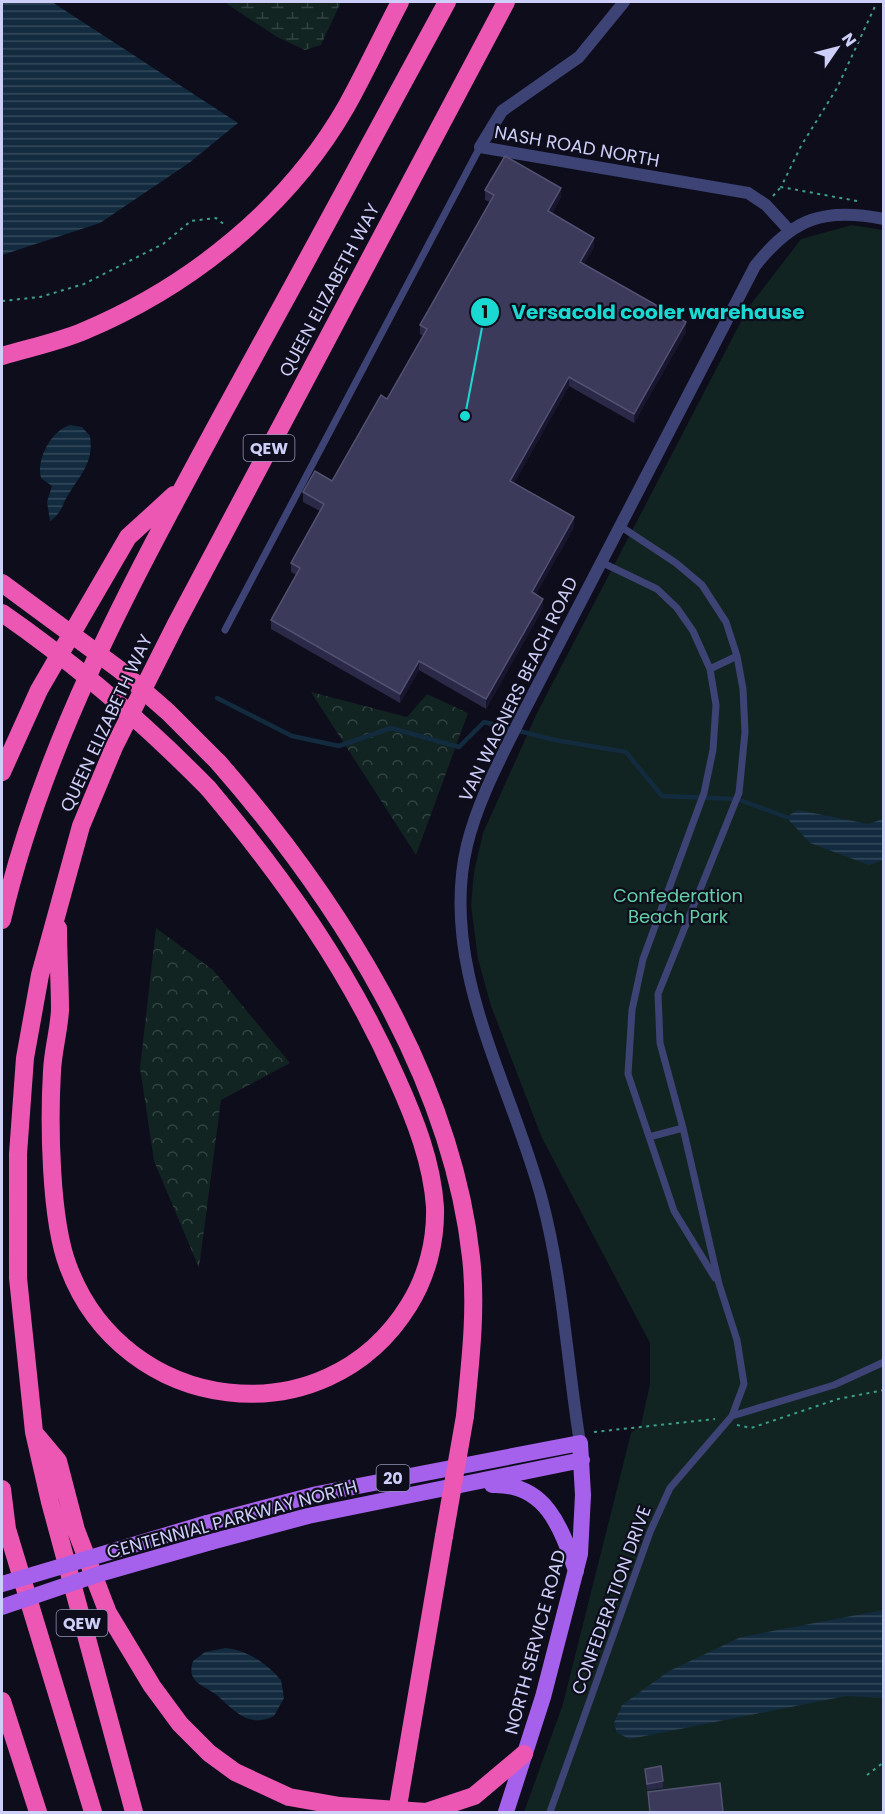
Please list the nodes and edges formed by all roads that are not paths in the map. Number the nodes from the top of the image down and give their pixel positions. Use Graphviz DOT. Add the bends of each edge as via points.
graph roads {
  1 [pos="400,2"];
  2 [pos="447,2"];
  3 [pos="506,2"];
  4 [pos="624,2"];
  5 [pos="480,147"];
  6 [pos="884,219"];
  7 [pos="789,230"];
  8 [pos="2,356"];
  9 [pos="184,486"];
  10 [pos="620,526"];
  11 [pos="601,562"];
  12 [pos="2,583"];
  13 [pos="2,613"];
  14 [pos="225,630"];
  15 [pos="737,657"];
  16 [pos="710,669"];
  17 [pos="2,772"];
  18 [pos="57,906"];
  19 [pos="2,920"];
  20 [pos="683,1128"];
  21 [pos="649,1137"];
  22 [pos="719,1284"];
  23 [pos="884,1362"];
  24 [pos="732,1416"];
  25 [pos="34,1432"];
  26 [pos="580,1443"];
  27 [pos="582,1460"];
  28 [pos="470,1483"];
  29 [pos="2,1489"];
  30 [pos="576,1570"];
  31 [pos="2,1584"];
  32 [pos="2,1606"];
  33 [pos="2,1701"];
  34 [pos="524,1754"];
  35 [pos="38,1812"];
  36 [pos="93,1812"];
  37 [pos="134,1812"];
  38 [pos="397,1812"];
  39 [pos="426,1812"];
  40 [pos="437,1812"];
  41 [pos="506,1812"];
  42 [pos="550,1812"];
  1 -- 8 [label="highway" via="345,108 321,145 289,186 238,236 144,303 82,332"];
  2 -- 9 [label="highway, QUEEN ELIZABETH WAY"];
  3 -- 18 [label="highway, QUEEN ELIZABETH WAY / QEW" via="340,311 130,717 81,826"];
  4 -- 5 [label="street, NASH ROAD NORTH" via="579,57 502,111"];
  5 -- 7 [label="street, NASH ROAD NORTH" via="748,193 766,205"];
  5 -- 14 [label="lane"];
  6 -- 7 [label="street, VAN WAGNERS BEACH ROAD" via="831,214 806,220"];
  7 -- 10 [label="street, VAN WAGNERS BEACH ROAD" via="755,266"];
  9 -- 17 [label="highway" via="128,537 39,690"];
  9 -- 19 [label="highway, QUEEN ELIZABETH WAY" via="128,589 75,704 44,779 11,879"];
  10 -- 11 [label="street, VAN WAGNERS BEACH ROAD"];
  10 -- 15 [label="lane" via="702,585 726,622"];
  11 -- 16 [label="lane" via="657,590 677,609 693,631"];
  11 -- 26 [label="street, VAN WAGNERS BEACH ROAD" via="484,794 467,844 460,889 463,951 485,1032 521,1130 547,1218"];
  12 -- 38 [label="highway, bridge" via="120,670 168,712 258,807 328,902 359,952 428,1093 462,1204 471,1258 471,1355 465,1416"];
  13 -- 18 [label="highway, bridge" via="104,689 158,736 208,788 292,892 336,959 377,1034 425,1153 435,1211 428,1265 416,1294 384,1339 356,1361 327,1378 296,1388 230,1394 193,1387 166,1376 118,1344 97,1320 67,1265 58,1223 51,1127 52,1068 60,1012"];
  15 -- 16 [label="lane"];
  15 -- 20 [label="lane" via="745,732 739,793 658,994 660,1043"];
  16 -- 21 [label="lane" via="716,705 713,750 704,793 643,959 632,1010 628,1074"];
  18 -- 25 [label="highway, QUEEN ELIZABETH WAY / QEW" via="26,1058 18,1154 18,1278"];
  20 -- 21 [label="lane"];
  20 -- 22 [label="lane"];
  21 -- 22 [label="lane" via="674,1211"];
  22 -- 24 [label="lane" via="737,1340 744,1384"];
  23 -- 24 [label="lane" via="834,1385"];
  24 -- 42 [label="lane, CONFEDERATION DRIVE" via="670,1488 650,1532"];
  25 -- 37 [label="highway, QUEEN ELIZABETH WAY / QEW"];
  25 -- 39 [label="highway" via="58,1461 76,1530 108,1613 152,1686 180,1724 209,1753 252,1782 289,1797 340,1806"];
  26 -- 27 [label="main road, NORTH SERVICE ROAD"];
  26 -- 31 [label="main road, CENTENNIAL PARKWAY NORTH / 20, bridge" via="328,1492 207,1523"];
  27 -- 28 [label="main road, CENTENNIAL PARKWAY NORTH / 20"];
  27 -- 30 [label="main road, NORTH SERVICE ROAD" via="584,1495"];
  28 -- 30 [label="main road" via="510,1484 527,1490 551,1512"];
  28 -- 32 [label="main road, CENTENNIAL PARKWAY NORTH / 20, bridge" via="308,1516 99,1574"];
  29 -- 36 [label="highway, QEW" via="7,1529"];
  30 -- 34 [label="main road, NORTH SERVICE ROAD"];
  33 -- 35 [label="highway"];
  34 -- 39 [label="highway" via="474,1796"];
  34 -- 41 [label="main road, NORTH SERVICE ROAD"];
  39 -- 40 [label="highway"];
}
